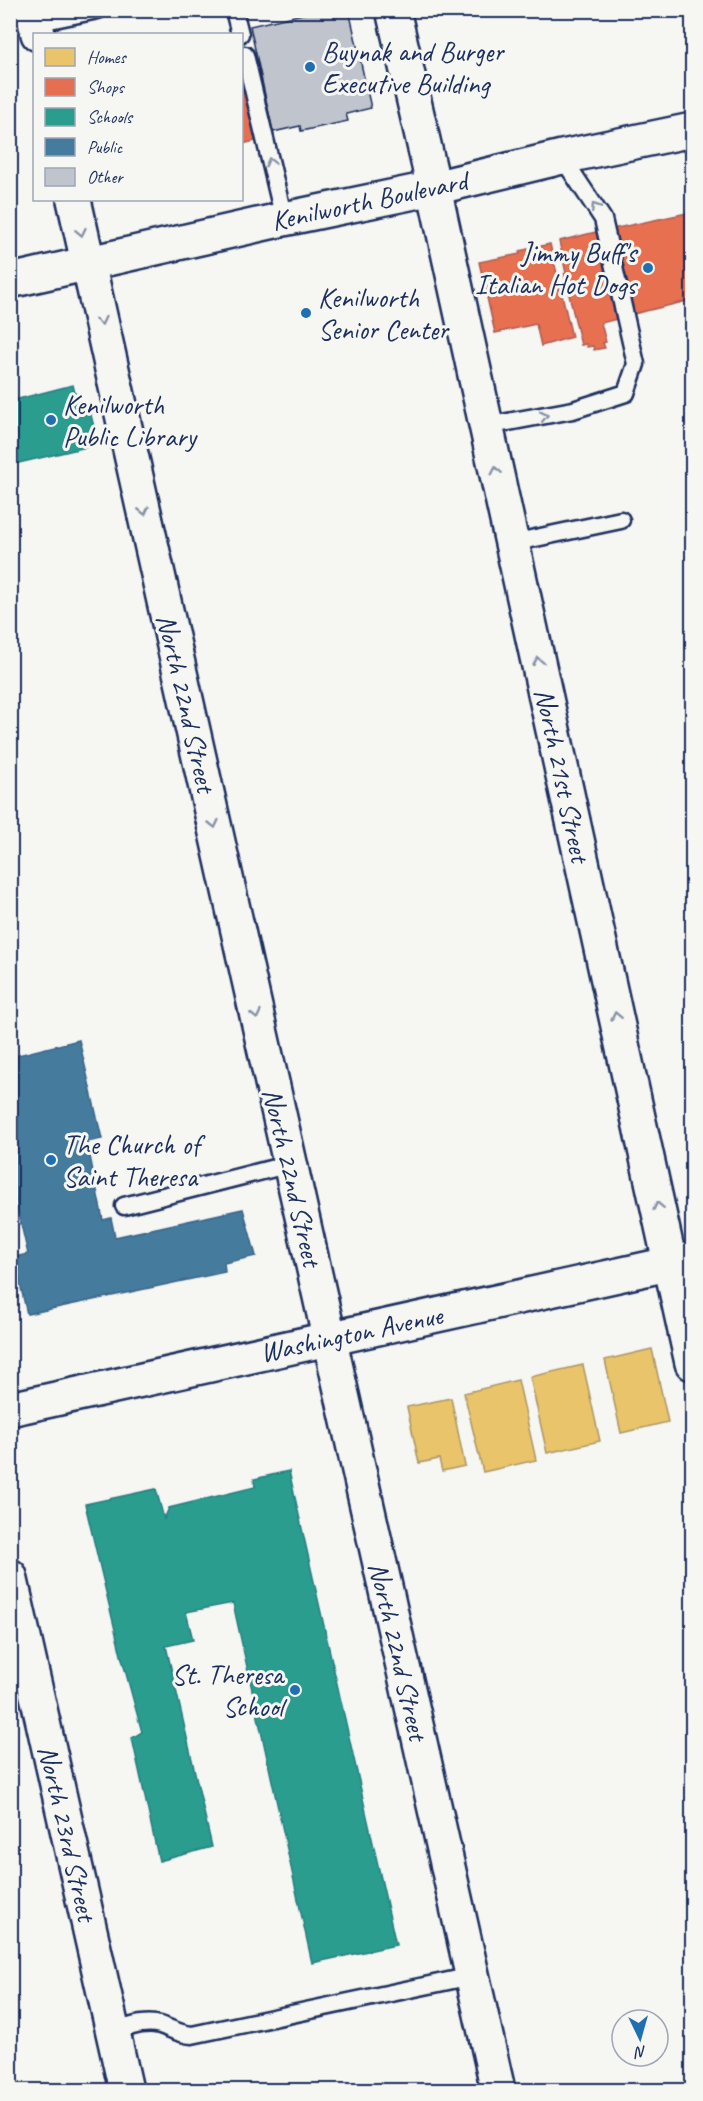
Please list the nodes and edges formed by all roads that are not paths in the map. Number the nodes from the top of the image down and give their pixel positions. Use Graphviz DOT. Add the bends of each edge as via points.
graph roads {
  1 [pos="98,10"];
  2 [pos="234,10"];
  3 [pos="393,10"];
  4 [pos="35,23"];
  5 [pos="240,33"];
  6 [pos="243,50"];
  7 [pos="693,129"];
  8 [pos="562,157"];
  9 [pos="434,188"];
  10 [pos="74,201"];
  11 [pos="284,219"];
  12 [pos="88,264"];
  13 [pos="10,281"];
  14 [pos="486,426"];
  15 [pos="621,520"];
  16 [pos="512,543"];
  17 [pos="290,1164"];
  18 [pos="124,1206"];
  19 [pos="681,1261"];
  20 [pos="329,1338"];
  21 [pos="693,1363"];
  22 [pos="10,1409"];
  23 [pos="10,1576"];
  24 [pos="472,1976"];
  25 [pos="113,2032"];
  26 [pos="126,2091"];
  27 [pos="498,2091"];
  1 -- 4 [label="lane"];
  2 -- 5 [label="lane"];
  3 -- 9 [label="street, North 21st Street"];
  11 -- 6 [label="lane, one-way"];
  7 -- 8 [label="street, Kenilworth Boulevard"];
  8 -- 9 [label="street, Kenilworth Boulevard"];
  14 -- 8 [label="lane, one-way" via="573,410 626,393 636,364 603,219"];
  9 -- 11 [label="street, Kenilworth Boulevard"];
  9 -- 14 [label="street, North 21st Street"];
  10 -- 12 [label="street, North 22nd Street, one-way"];
  11 -- 12 [label="street, Kenilworth Boulevard"];
  12 -- 13 [label="street, Kenilworth Boulevard"];
  12 -- 17 [label="street, North 22nd Street, one-way"];
  16 -- 14 [label="street, North 21st Street, one-way"];
  15 -- 16 [label="lane"];
  19 -- 16 [label="street, North 21st Street, one-way"];
  17 -- 18 [label="lane"];
  17 -- 20 [label="street, North 22nd Street"];
  19 -- 20 [label="street, Washington Avenue"];
  19 -- 21 [label="street, North 21st Street"];
  20 -- 22 [label="street, Washington Avenue"];
  20 -- 24 [label="street, North 22nd Street"];
  23 -- 25 [label="street, North 23rd Street"];
  24 -- 25 [label="lane" via="192,2035 145,2023"];
  24 -- 27 [label="street, North 22nd Street"];
  25 -- 26 [label="street, North 23rd Street"];
}
